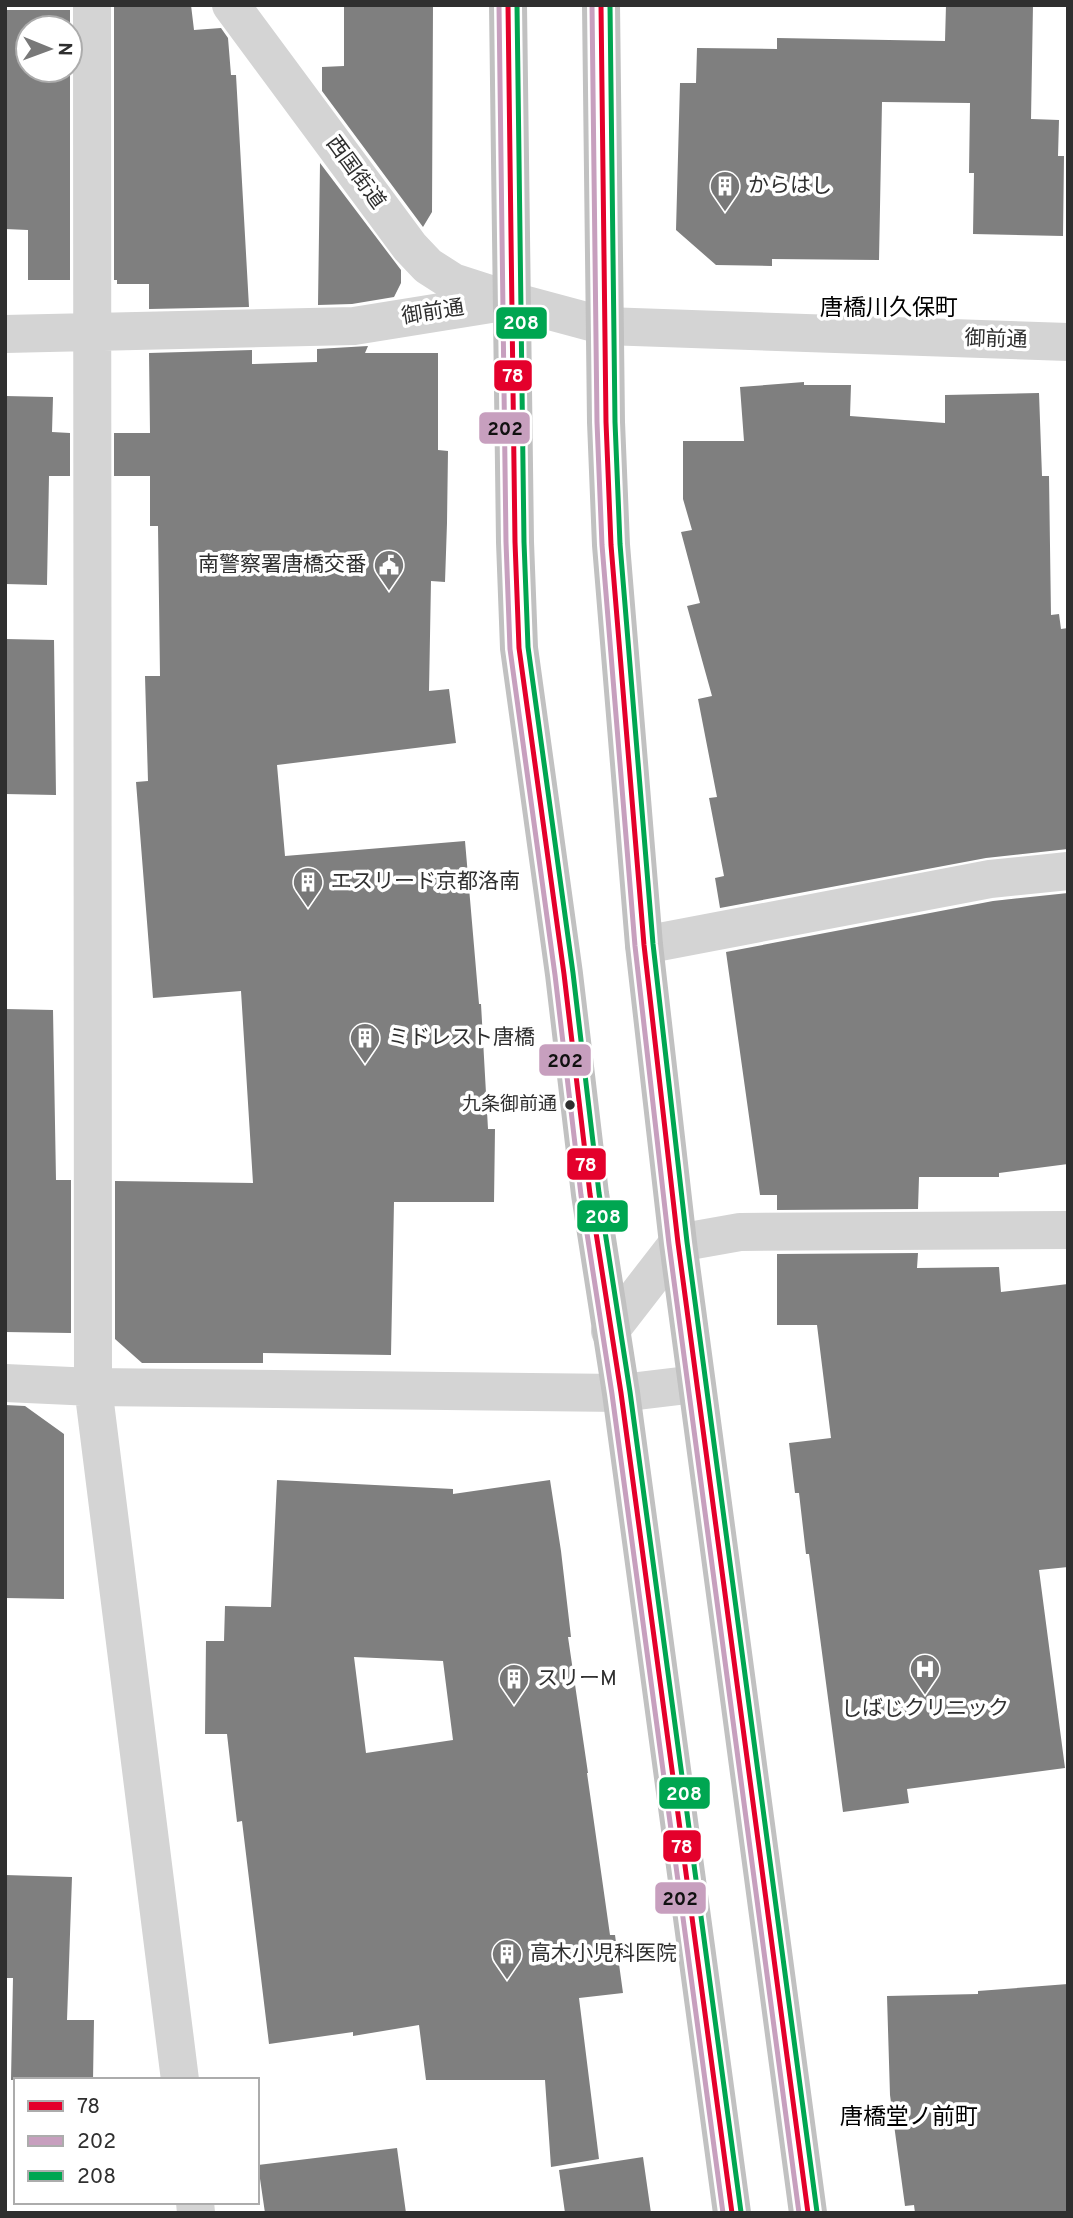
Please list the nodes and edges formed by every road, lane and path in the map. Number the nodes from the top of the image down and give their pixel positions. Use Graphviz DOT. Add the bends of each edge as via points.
graph roads {
  1 [pos="92,5"];
  2 [pos="231,5"];
  3 [pos="508,5"];
  4 [pos="601,5"];
  5 [pos="512,301"];
  6 [pos="605,326"];
  7 [pos="91,332"];
  8 [pos="5,334"];
  9 [pos="1068,342"];
  10 [pos="1068,871"];
  11 [pos="644,945"];
  12 [pos="1068,1230"];
  13 [pos="678,1243"];
  14 [pos="611,1331"];
  15 [pos="5,1383"];
  16 [pos="696,1384"];
  17 [pos="93,1387"];
  18 [pos="621,1393"];
  19 [pos="180,2078"];
  20 [pos="732,2213"];
  21 [pos="808,2213"];
  1 -- 7 [label="street"];
  2 -- 5 [label="street, 西国街道" via="410,247 453,282"];
  3 -- 5 [label="highway"];
  4 -- 6 [label="highway"];
  5 -- 6 [label="street, 御前通"];
  5 -- 7 [label="street, 御前通" via="354,326"];
  5 -- 14 [label="highway" via="519,648"];
  6 -- 9 [label="street, 御前通"];
  6 -- 11 [label="highway" via="611,545"];
  7 -- 8 [label="street, 御前通"];
  7 -- 17 [label="street"];
  10 -- 11 [label="street" via="990,879"];
  11 -- 13 [label="highway"];
  12 -- 13 [label="street" via="740,1232"];
  13 -- 14 [label="street"];
  13 -- 16 [label="highway"];
  14 -- 18 [label="highway"];
  15 -- 17 [label="street"];
  16 -- 18 [label="street"];
  16 -- 21 [label="highway"];
  17 -- 18 [label="street"];
  17 -- 19 [label="street"];
  18 -- 20 [label="highway"];
}
